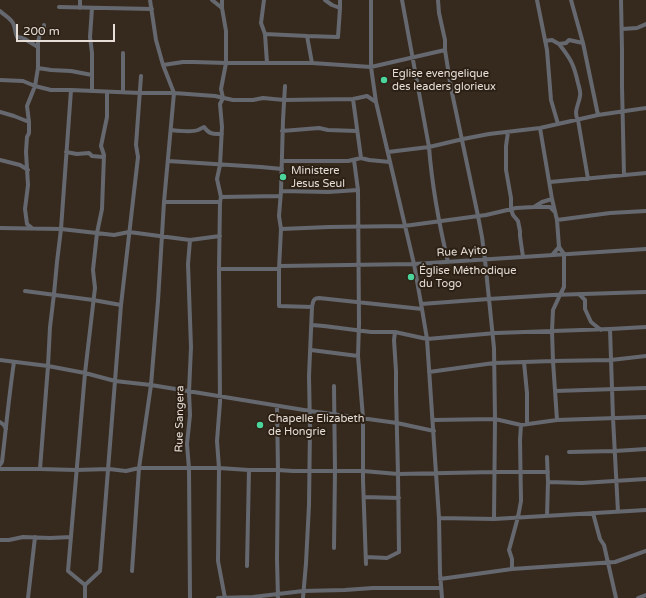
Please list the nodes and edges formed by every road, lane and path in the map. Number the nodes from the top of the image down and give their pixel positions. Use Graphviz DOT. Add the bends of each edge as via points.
graph roads {
  1 [pos="80,0"];
  2 [pos="150,0"];
  3 [pos="212,0"];
  4 [pos="222,0"];
  5 [pos="264,0"];
  6 [pos="325,0"];
  7 [pos="340,0"];
  8 [pos="371,0"];
  9 [pos="402,0"];
  10 [pos="438,0"];
  11 [pos="536,0"];
  12 [pos="571,0"];
  13 [pos="621,0"];
  14 [pos="59,7"];
  15 [pos="80,8"];
  16 [pos="92,8"];
  17 [pos="222,8"];
  18 [pos="340,8"];
  19 [pos="152,9"];
  20 [pos="0,11"];
  21 [pos="646,24"];
  22 [pos="44,25"];
  23 [pos="622,29"];
  24 [pos="265,34"];
  25 [pos="307,36"];
  26 [pos="545,41"];
  27 [pos="583,43"];
  28 [pos="559,44"];
  29 [pos="39,47"];
  30 [pos="445,50"];
  31 [pos="123,53"];
  32 [pos="413,58"];
  33 [pos="312,62"];
  34 [pos="226,63"];
  35 [pos="267,63"];
  36 [pos="163,65"];
  37 [pos="371,67"];
  38 [pos="38,68"];
  39 [pos="92,75"];
  40 [pos="141,76"];
  41 [pos="0,80"];
  42 [pos="35,86"];
  43 [pos="285,86"];
  44 [pos="71,90"];
  45 [pos="92,91"];
  46 [pos="107,92"];
  47 [pos="123,92"];
  48 [pos="174,92"];
  49 [pos="140,93"];
  50 [pos="223,98"];
  51 [pos="353,99"];
  52 [pos="284,100"];
  53 [pos="376,102"];
  54 [pos="646,108"];
  55 [pos="0,112"];
  56 [pos="622,112"];
  57 [pos="598,115"];
  58 [pos="578,120"];
  59 [pos="30,122"];
  60 [pos="558,124"];
  61 [pos="540,128"];
  62 [pos="171,130"];
  63 [pos="282,131"];
  64 [pos="357,132"];
  65 [pos="508,132"];
  66 [pos="222,134"];
  67 [pos="463,139"];
  68 [pos="429,146"];
  69 [pos="66,152"];
  70 [pos="388,152"];
  71 [pos="103,157"];
  72 [pos="361,158"];
  73 [pos="0,160"];
  74 [pos="354,160"];
  75 [pos="168,161"];
  76 [pos="282,161"];
  77 [pos="390,162"];
  78 [pos="220,165"];
  79 [pos="282,169"];
  80 [pos="28,170"];
  81 [pos="646,172"];
  82 [pos="624,175"];
  83 [pos="588,179"];
  84 [pos="550,182"];
  85 [pos="358,190"];
  86 [pos="281,191"];
  87 [pos="280,196"];
  88 [pos="221,197"];
  89 [pos="552,199"];
  90 [pos="164,202"];
  91 [pos="220,202"];
  92 [pos="534,207"];
  93 [pos="511,209"];
  94 [pos="646,211"];
  95 [pos="555,212"];
  96 [pos="478,216"];
  97 [pos="557,220"];
  98 [pos="439,222"];
  99 [pos="404,226"];
  100 [pos="358,227"];
  101 [pos="0,228"];
  102 [pos="32,229"];
  103 [pos="61,229"];
  104 [pos="281,229"];
  105 [pos="129,232"];
  106 [pos="98,233"];
  107 [pos="162,236"];
  108 [pos="220,236"];
  109 [pos="190,240"];
  110 [pos="559,247"];
  111 [pos="646,249"];
  112 [pos="564,254"];
  113 [pos="552,255"];
  114 [pos="523,257"];
  115 [pos="485,260"];
  116 [pos="448,262"];
  117 [pos="414,264"];
  118 [pos="359,265"];
  119 [pos="279,268"];
  120 [pos="219,269"];
  121 [pos="25,291"];
  122 [pos="646,292"];
  123 [pos="54,294"];
  124 [pos="579,294"];
  125 [pos="560,295"];
  126 [pos="489,299"];
  127 [pos="93,300"];
  128 [pos="359,302"];
  129 [pos="421,304"];
  130 [pos="121,305"];
  131 [pos="312,307"];
  132 [pos="422,309"];
  133 [pos="312,325"];
  134 [pos="646,327"];
  135 [pos="359,330"];
  136 [pos="601,330"];
  137 [pos="610,330"];
  138 [pos="552,331"];
  139 [pos="395,332"];
  140 [pos="492,333"];
  141 [pos="427,339"];
  142 [pos="311,350"];
  143 [pos="358,356"];
  144 [pos="646,356"];
  145 [pos="0,360"];
  146 [pos="553,360"];
  147 [pos="611,360"];
  148 [pos="14,362"];
  149 [pos="524,362"];
  150 [pos="494,363"];
  151 [pos="48,366"];
  152 [pos="429,372"];
  153 [pos="85,373"];
  154 [pos="116,381"];
  155 [pos="150,385"];
  156 [pos="334,386"];
  157 [pos="646,388"];
  158 [pos="612,390"];
  159 [pos="555,391"];
  160 [pos="189,392"];
  161 [pos="220,396"];
  162 [pos="277,406"];
  163 [pos="310,411"];
  164 [pos="334,415"];
  165 [pos="646,417"];
  166 [pos="363,418"];
  167 [pos="613,418"];
  168 [pos="495,419"];
  169 [pos="433,420"];
  170 [pos="558,420"];
  171 [pos="0,422"];
  172 [pos="397,424"];
  173 [pos="527,424"];
  174 [pos="521,425"];
  175 [pos="6,429"];
  176 [pos="434,431"];
  177 [pos="646,449"];
  178 [pos="615,451"];
  179 [pos="569,452"];
  180 [pos="547,458"];
  181 [pos="0,465"];
  182 [pos="40,468"];
  183 [pos="139,468"];
  184 [pos="219,468"];
  185 [pos="0,469"];
  186 [pos="109,469"];
  187 [pos="189,469"];
  188 [pos="76,470"];
  189 [pos="248,470"];
  190 [pos="278,470"];
  191 [pos="309,470"];
  192 [pos="335,471"];
  193 [pos="363,471"];
  194 [pos="495,472"];
  195 [pos="521,472"];
  196 [pos="548,472"];
  197 [pos="398,474"];
  198 [pos="436,474"];
  199 [pos="646,479"];
  200 [pos="616,481"];
  201 [pos="548,482"];
  202 [pos="364,497"];
  203 [pos="399,498"];
  204 [pos="646,510"];
  205 [pos="618,512"];
  206 [pos="593,514"];
  207 [pos="547,516"];
  208 [pos="518,517"];
  209 [pos="439,518"];
  210 [pos="494,518"];
  211 [pos="35,537"];
  212 [pos="71,537"];
  213 [pos="0,540"];
  214 [pos="334,548"];
  215 [pos="646,551"];
  216 [pos="366,558"];
  217 [pos="607,563"];
  218 [pos="366,564"];
  219 [pos="247,566"];
  220 [pos="512,569"];
  221 [pos="132,571"];
  222 [pos="440,579"];
  223 [pos="85,585"];
  224 [pos="441,588"];
  225 [pos="303,591"];
  226 [pos="646,595"];
  227 [pos="278,596"];
  228 [pos="28,598"];
  229 [pos="85,598"];
  230 [pos="190,598"];
  231 [pos="218,598"];
  232 [pos="225,598"];
  233 [pos="253,598"];
  234 [pos="303,598"];
  235 [pos="442,598"];
  236 [pos="616,598"];
  237 [pos="638,598"];
  1 -- 15 [label="street"];
  2 -- 19 [label="street"];
  3 -- 17 [label="street"];
  4 -- 17 [label="street"];
  5 -- 24 [label="street" via="260,23"];
  6 -- 18 [label="street"];
  7 -- 18 [label="street"];
  8 -- 37 [label="street"];
  9 -- 32 [label="street"];
  10 -- 30 [label="street"];
  11 -- 26 [label="street"];
  12 -- 27 [label="street"];
  13 -- 23 [label="street"];
  14 -- 15 [label="street"];
  15 -- 16 [label="street"];
  16 -- 19 [label="street"];
  16 -- 39 [label="street"];
  17 -- 34 [label="street" via="226,30"];
  18 -- 25 [label="street" via="338,37"];
  19 -- 36 [label="street" via="156,40"];
  20 -- 29 [label="street" via="11,20 17,36"];
  21 -- 23 [label="street" via="637,28"];
  22 -- 29 [label="street" via="38,42"];
  23 -- 56 [label="street"];
  24 -- 25 [label="street"];
  24 -- 35 [label="street"];
  25 -- 33 [label="street"];
  26 -- 28 [label="street" via="552,40"];
  26 -- 60 [label="street" via="551,100"];
  27 -- 28 [label="street" via="569,40"];
  27 -- 57 [label="street"];
  28 -- 58 [label="street" via="570,58 575,70 580,96 576,111"];
  29 -- 38 [label="street"];
  30 -- 32 [label="street"];
  30 -- 67 [label="street"];
  31 -- 47 [label="street"];
  32 -- 37 [label="street"];
  32 -- 68 [label="street"];
  33 -- 35 [label="street"];
  33 -- 37 [label="street"];
  34 -- 35 [label="street"];
  34 -- 36 [label="street" via="183,62"];
  34 -- 50 [label="street" via="221,89"];
  36 -- 48 [label="street"];
  37 -- 53 [label="street"];
  38 -- 39 [label="street" via="71,70"];
  38 -- 42 [label="street"];
  39 -- 45 [label="street"];
  40 -- 49 [label="street"];
  41 -- 42 [label="street" via="23,81"];
  42 -- 44 [label="street" via="51,90"];
  42 -- 59 [label="street" via="27,106"];
  43 -- 52 [label="street"];
  44 -- 45 [label="street"];
  44 -- 69 [label="street"];
  45 -- 46 [label="street"];
  46 -- 47 [label="street"];
  46 -- 71 [label="street" via="107,117 101,146"];
  47 -- 49 [label="street"];
  48 -- 49 [label="street"];
  48 -- 50 [label="street"];
  48 -- 62 [label="street"];
  49 -- 105 [label="street" via="136,145 138,157"];
  50 -- 52 [label="street"];
  50 -- 66 [label="street" via="220,104"];
  51 -- 52 [label="street"];
  51 -- 53 [label="street" via="366,96"];
  51 -- 64 [label="street"];
  52 -- 63 [label="street"];
  53 -- 70 [label="street"];
  54 -- 56 [label="street"];
  55 -- 59 [label="street"];
  56 -- 57 [label="street"];
  56 -- 82 [label="street"];
  57 -- 58 [label="street"];
  58 -- 60 [label="street"];
  58 -- 83 [label="street"];
  59 -- 80 [label="street" via="26,152"];
  60 -- 61 [label="street"];
  61 -- 65 [label="street"];
  61 -- 84 [label="street"];
  62 -- 66 [label="street" via="190,131 204,127 213,134"];
  62 -- 75 [label="street"];
  63 -- 64 [label="street" via="319,128"];
  63 -- 76 [label="street"];
  64 -- 72 [label="street"];
  65 -- 67 [label="street"];
  65 -- 93 [label="street" via="506,170"];
  66 -- 78 [label="street"];
  67 -- 68 [label="street"];
  67 -- 96 [label="street"];
  68 -- 70 [label="street"];
  68 -- 98 [label="street"];
  69 -- 71 [label="street" via="89,153 92,156"];
  69 -- 103 [label="street"];
  70 -- 77 [label="street"];
  71 -- 106 [label="street" via="102,210"];
  72 -- 74 [label="street"];
  72 -- 77 [label="street"];
  73 -- 80 [label="street" via="20,165"];
  74 -- 76 [label="street"];
  74 -- 85 [label="street"];
  75 -- 78 [label="street"];
  75 -- 90 [label="street"];
  76 -- 79 [label="street"];
  77 -- 99 [label="street"];
  78 -- 79 [label="street"];
  78 -- 88 [label="street" via="217,179"];
  79 -- 86 [label="street"];
  80 -- 102 [label="street" via="25,209 27,224"];
  81 -- 82 [label="street"];
  82 -- 83 [label="street"];
  83 -- 84 [label="street"];
  84 -- 89 [label="street"];
  85 -- 86 [label="street"];
  85 -- 100 [label="street"];
  86 -- 87 [label="street"];
  87 -- 88 [label="street"];
  87 -- 104 [label="street"];
  88 -- 91 [label="street"];
  89 -- 92 [label="street"];
  89 -- 95 [label="street"];
  90 -- 91 [label="street"];
  90 -- 107 [label="street"];
  91 -- 108 [label="street"];
  92 -- 93 [label="street"];
  92 -- 95 [label="street" via="550,207"];
  93 -- 96 [label="street"];
  93 -- 114 [label="street" via="518,221"];
  94 -- 97 [label="street"];
  95 -- 97 [label="street"];
  96 -- 98 [label="street"];
  96 -- 115 [label="street"];
  97 -- 110 [label="street"];
  98 -- 99 [label="street"];
  98 -- 116 [label="street"];
  99 -- 100 [label="street"];
  99 -- 117 [label="street"];
  100 -- 104 [label="street"];
  100 -- 118 [label="street"];
  101 -- 102 [label="street"];
  102 -- 103 [label="street"];
  103 -- 106 [label="street"];
  103 -- 123 [label="street"];
  104 -- 119 [label="street"];
  105 -- 106 [label="street" via="114,235"];
  105 -- 107 [label="street"];
  105 -- 130 [label="street"];
  106 -- 127 [label="street" via="93,270"];
  107 -- 109 [label="street"];
  107 -- 155 [label="street"];
  108 -- 109 [label="street"];
  108 -- 120 [label="street"];
  109 -- 160 [label="street, Rue Sangera"];
  110 -- 112 [label="street"];
  110 -- 113 [label="street"];
  111 -- 112 [label="street, Rue Ayito"];
  112 -- 113 [label="street, Rue Ayito"];
  112 -- 125 [label="street" via="564,287"];
  113 -- 114 [label="street, Rue Ayito"];
  114 -- 115 [label="street, Rue Ayito"];
  115 -- 116 [label="street, Rue Ayito"];
  115 -- 126 [label="street"];
  116 -- 117 [label="street, Rue Ayito"];
  117 -- 118 [label="street, Rue Ayito"];
  117 -- 129 [label="street"];
  118 -- 119 [label="street, Rue Ayito"];
  118 -- 128 [label="street"];
  119 -- 120 [label="street, Rue Ayito"];
  119 -- 131 [label="street" via="279,306"];
  120 -- 161 [label="street"];
  121 -- 123 [label="street"];
  122 -- 124 [label="street"];
  123 -- 127 [label="street"];
  123 -- 151 [label="street"];
  124 -- 125 [label="street"];
  124 -- 136 [label="street" via="585,300 585,309 591,322"];
  125 -- 126 [label="street"];
  125 -- 138 [label="street" via="553,310"];
  126 -- 129 [label="street"];
  126 -- 140 [label="street"];
  127 -- 130 [label="street"];
  127 -- 153 [label="street"];
  128 -- 131 [label="street" via="316,298"];
  128 -- 132 [label="street"];
  128 -- 135 [label="street"];
  129 -- 132 [label="street"];
  130 -- 154 [label="street"];
  131 -- 133 [label="street"];
  132 -- 141 [label="street"];
  133 -- 135 [label="street"];
  133 -- 142 [label="street"];
  134 -- 137 [label="street"];
  135 -- 139 [label="street"];
  135 -- 143 [label="street"];
  136 -- 137 [label="street"];
  136 -- 138 [label="street"];
  137 -- 147 [label="street"];
  138 -- 140 [label="street"];
  138 -- 146 [label="street"];
  139 -- 141 [label="street"];
  139 -- 172 [label="street"];
  140 -- 141 [label="street"];
  140 -- 150 [label="street"];
  141 -- 152 [label="street"];
  142 -- 143 [label="street"];
  142 -- 163 [label="street"];
  143 -- 166 [label="street"];
  144 -- 147 [label="street"];
  145 -- 148 [label="street"];
  146 -- 147 [label="street"];
  146 -- 149 [label="street"];
  146 -- 159 [label="street"];
  147 -- 158 [label="street"];
  148 -- 151 [label="street"];
  148 -- 175 [label="street"];
  149 -- 150 [label="street"];
  149 -- 173 [label="street"];
  150 -- 152 [label="street"];
  150 -- 168 [label="street"];
  151 -- 153 [label="street"];
  151 -- 182 [label="street"];
  152 -- 169 [label="street"];
  153 -- 154 [label="street"];
  153 -- 188 [label="street"];
  154 -- 155 [label="street"];
  154 -- 186 [label="street"];
  155 -- 160 [label="street"];
  155 -- 183 [label="street"];
  156 -- 164 [label="street"];
  157 -- 158 [label="street"];
  158 -- 159 [label="street"];
  158 -- 167 [label="street"];
  159 -- 170 [label="street"];
  160 -- 161 [label="street"];
  160 -- 187 [label="street, Rue Sangera"];
  161 -- 162 [label="street"];
  161 -- 184 [label="street" via="217,441"];
  162 -- 163 [label="street"];
  162 -- 190 [label="street"];
  163 -- 164 [label="street"];
  163 -- 191 [label="street"];
  164 -- 166 [label="street"];
  164 -- 192 [label="street"];
  165 -- 167 [label="street"];
  166 -- 172 [label="street"];
  166 -- 193 [label="street"];
  167 -- 170 [label="street"];
  167 -- 178 [label="street"];
  168 -- 169 [label="street"];
  168 -- 174 [label="street"];
  168 -- 194 [label="street"];
  169 -- 176 [label="street"];
  170 -- 173 [label="street"];
  171 -- 175 [label="street"];
  172 -- 176 [label="street"];
  172 -- 197 [label="street"];
  173 -- 174 [label="street"];
  174 -- 195 [label="street"];
  175 -- 181 [label="street"];
  176 -- 198 [label="street"];
  177 -- 178 [label="street"];
  178 -- 179 [label="street"];
  178 -- 200 [label="street"];
  180 -- 196 [label="street"];
  182 -- 185 [label="street"];
  182 -- 188 [label="street"];
  183 -- 186 [label="street" via="126,471"];
  183 -- 187 [label="street"];
  183 -- 221 [label="street"];
  184 -- 187 [label="street"];
  184 -- 189 [label="street"];
  184 -- 232 [label="street" via="218,562"];
  186 -- 188 [label="street"];
  186 -- 223 [label="street" via="100,571"];
  187 -- 230 [label="street, Rue Sangera"];
  188 -- 212 [label="street"];
  189 -- 190 [label="street"];
  189 -- 219 [label="street"];
  190 -- 191 [label="street"];
  190 -- 227 [label="street"];
  191 -- 192 [label="street"];
  191 -- 225 [label="street"];
  192 -- 193 [label="street"];
  192 -- 214 [label="street"];
  193 -- 197 [label="street"];
  193 -- 202 [label="street"];
  194 -- 195 [label="street"];
  194 -- 198 [label="street"];
  194 -- 210 [label="street"];
  195 -- 196 [label="street"];
  195 -- 208 [label="street"];
  196 -- 201 [label="street"];
  197 -- 198 [label="street"];
  197 -- 203 [label="street"];
  198 -- 209 [label="street"];
  199 -- 200 [label="street"];
  200 -- 201 [label="street"];
  200 -- 205 [label="street"];
  201 -- 207 [label="street"];
  202 -- 203 [label="street"];
  202 -- 216 [label="street"];
  203 -- 216 [label="street" via="398,552 387,558"];
  204 -- 205 [label="street"];
  205 -- 206 [label="street"];
  206 -- 207 [label="street"];
  206 -- 217 [label="street" via="604,545"];
  207 -- 208 [label="street"];
  208 -- 210 [label="street"];
  208 -- 220 [label="street" via="509,550"];
  209 -- 210 [label="street"];
  209 -- 222 [label="street"];
  211 -- 212 [label="street"];
  211 -- 213 [label="street"];
  211 -- 228 [label="street"];
  212 -- 223 [label="street" via="68,572"];
  215 -- 217 [label="street"];
  216 -- 218 [label="street"];
  217 -- 220 [label="street"];
  217 -- 236 [label="street"];
  220 -- 222 [label="street"];
  222 -- 224 [label="street"];
  223 -- 229 [label="street"];
  224 -- 225 [label="street"];
  224 -- 235 [label="street"];
  225 -- 227 [label="street"];
  225 -- 234 [label="street"];
  226 -- 237 [label="street"];
  227 -- 233 [label="street"];
  231 -- 232 [label="street"];
  232 -- 233 [label="street"];
}
